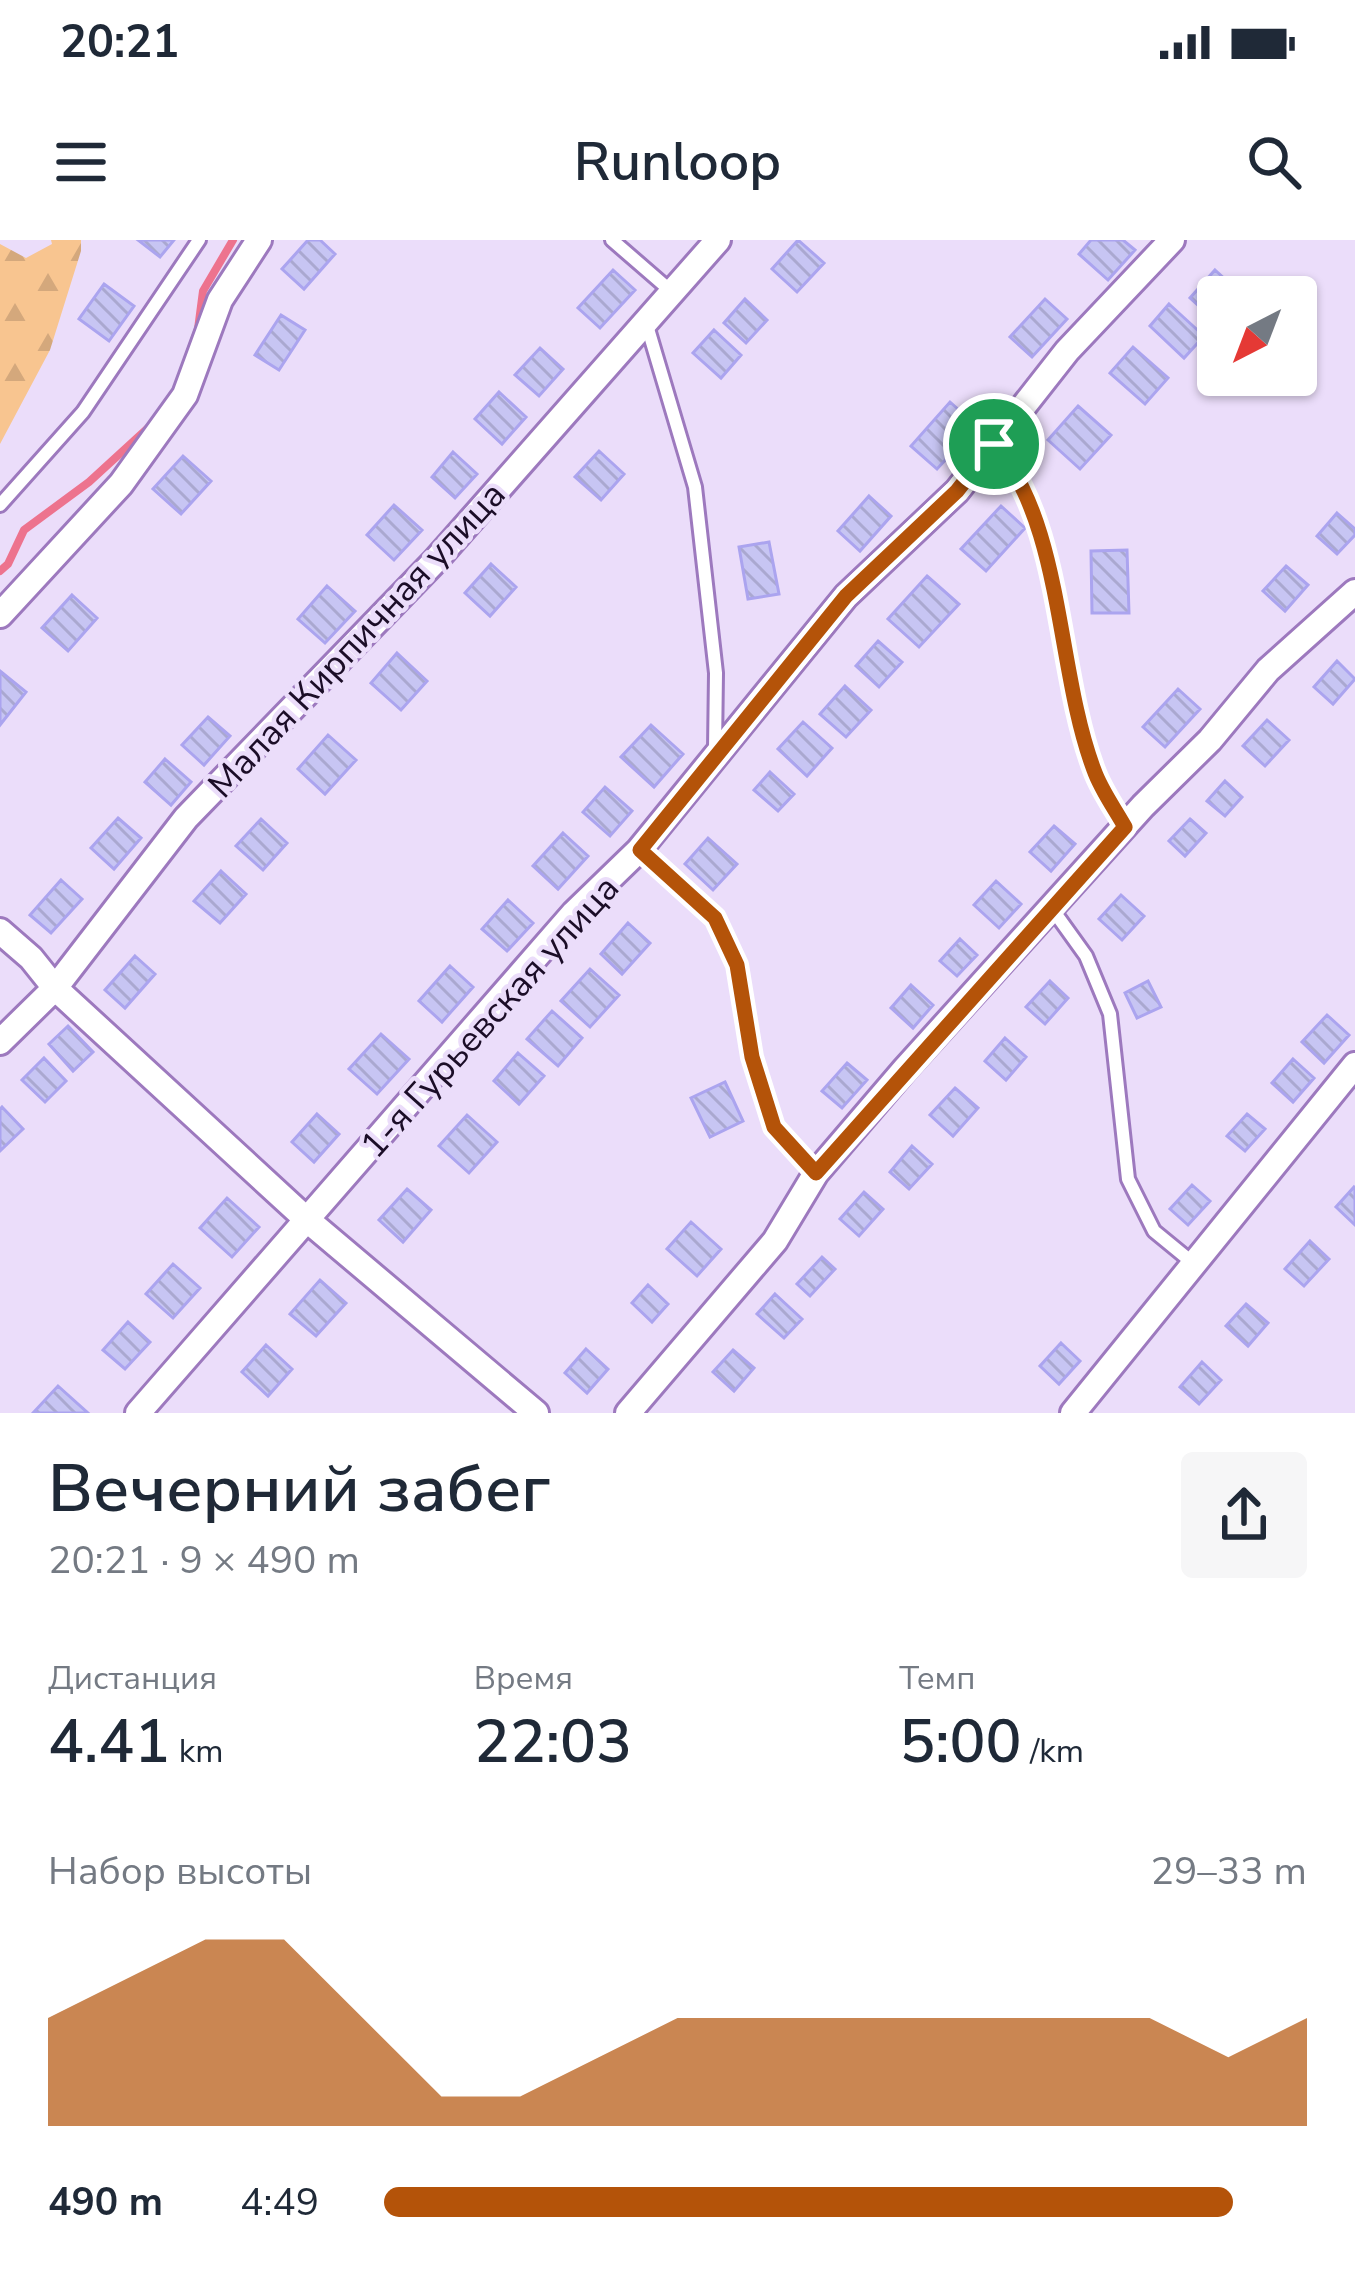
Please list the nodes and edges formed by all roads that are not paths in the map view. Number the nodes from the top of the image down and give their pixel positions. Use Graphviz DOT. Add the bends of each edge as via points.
graph roads {
  1 [pos="199,240"];
  2 [pos="259,240"];
  3 [pos="612,240"];
  4 [pos="718,240"];
  5 [pos="1172,240"];
  6 [pos="672,292"];
  7 [pos="646,321"];
  8 [pos="994,444"];
  9 [pos="0,505"];
  10 [pos="1355,592"];
  11 [pos="0,615"];
  12 [pos="715,757"];
  13 [pos="1125,827"];
  14 [pos="640,850"];
  15 [pos="1053,910"];
  16 [pos="0,931"];
  17 [pos="55,988"];
  18 [pos="0,1042"];
  19 [pos="1355,1065"];
  20 [pos="816,1173"];
  21 [pos="305,1218"];
  22 [pos="1193,1263"];
  23 [pos="138,1413"];
  24 [pos="536,1413"];
  25 [pos="628,1413"];
  26 [pos="1073,1413"];
  1 -- 9 [label="lane" via="83,412"];
  2 -- 11 [label="street" via="220,301 185,395 121,484"];
  3 -- 6 [label="lane"];
  4 -- 6 [label="street, Малая Кирпичная улица"];
  5 -- 8 [label="street, 1-я Гурьевская улица" via="1067,351"];
  6 -- 7 [label="street, Малая Кирпичная улица"];
  7 -- 12 [label="lane" via="695,487 716,673"];
  7 -- 17 [label="street, Малая Кирпичная улица" via="435,561 186,818"];
  8 -- 12 [label="street, 1-я Гурьевская улица" via="957,491 846,596"];
  8 -- 13 [label="lane" via="1034,508 1094,771"];
  10 -- 13 [label="street" via="1268,670"];
  12 -- 14 [label="street, 1-я Гурьевская улица"];
  13 -- 15 [label="street"];
  14 -- 20 [label="lane" via="715,918 737,965 774,1127"];
  14 -- 21 [label="street, 1-я Гурьевская улица" via="574,913"];
  15 -- 20 [label="street"];
  15 -- 22 [label="lane" via="1086,956 1109,1015 1128,1179 1154,1231"];
  16 -- 17 [label="street"];
  17 -- 18 [label="street, Малая Кирпичная улица"];
  17 -- 21 [label="street"];
  19 -- 22 [label="street"];
  20 -- 25 [label="street" via="775,1241"];
  21 -- 23 [label="street, 1-я Гурьевская улица"];
  21 -- 24 [label="street"];
  22 -- 26 [label="street"];
}
